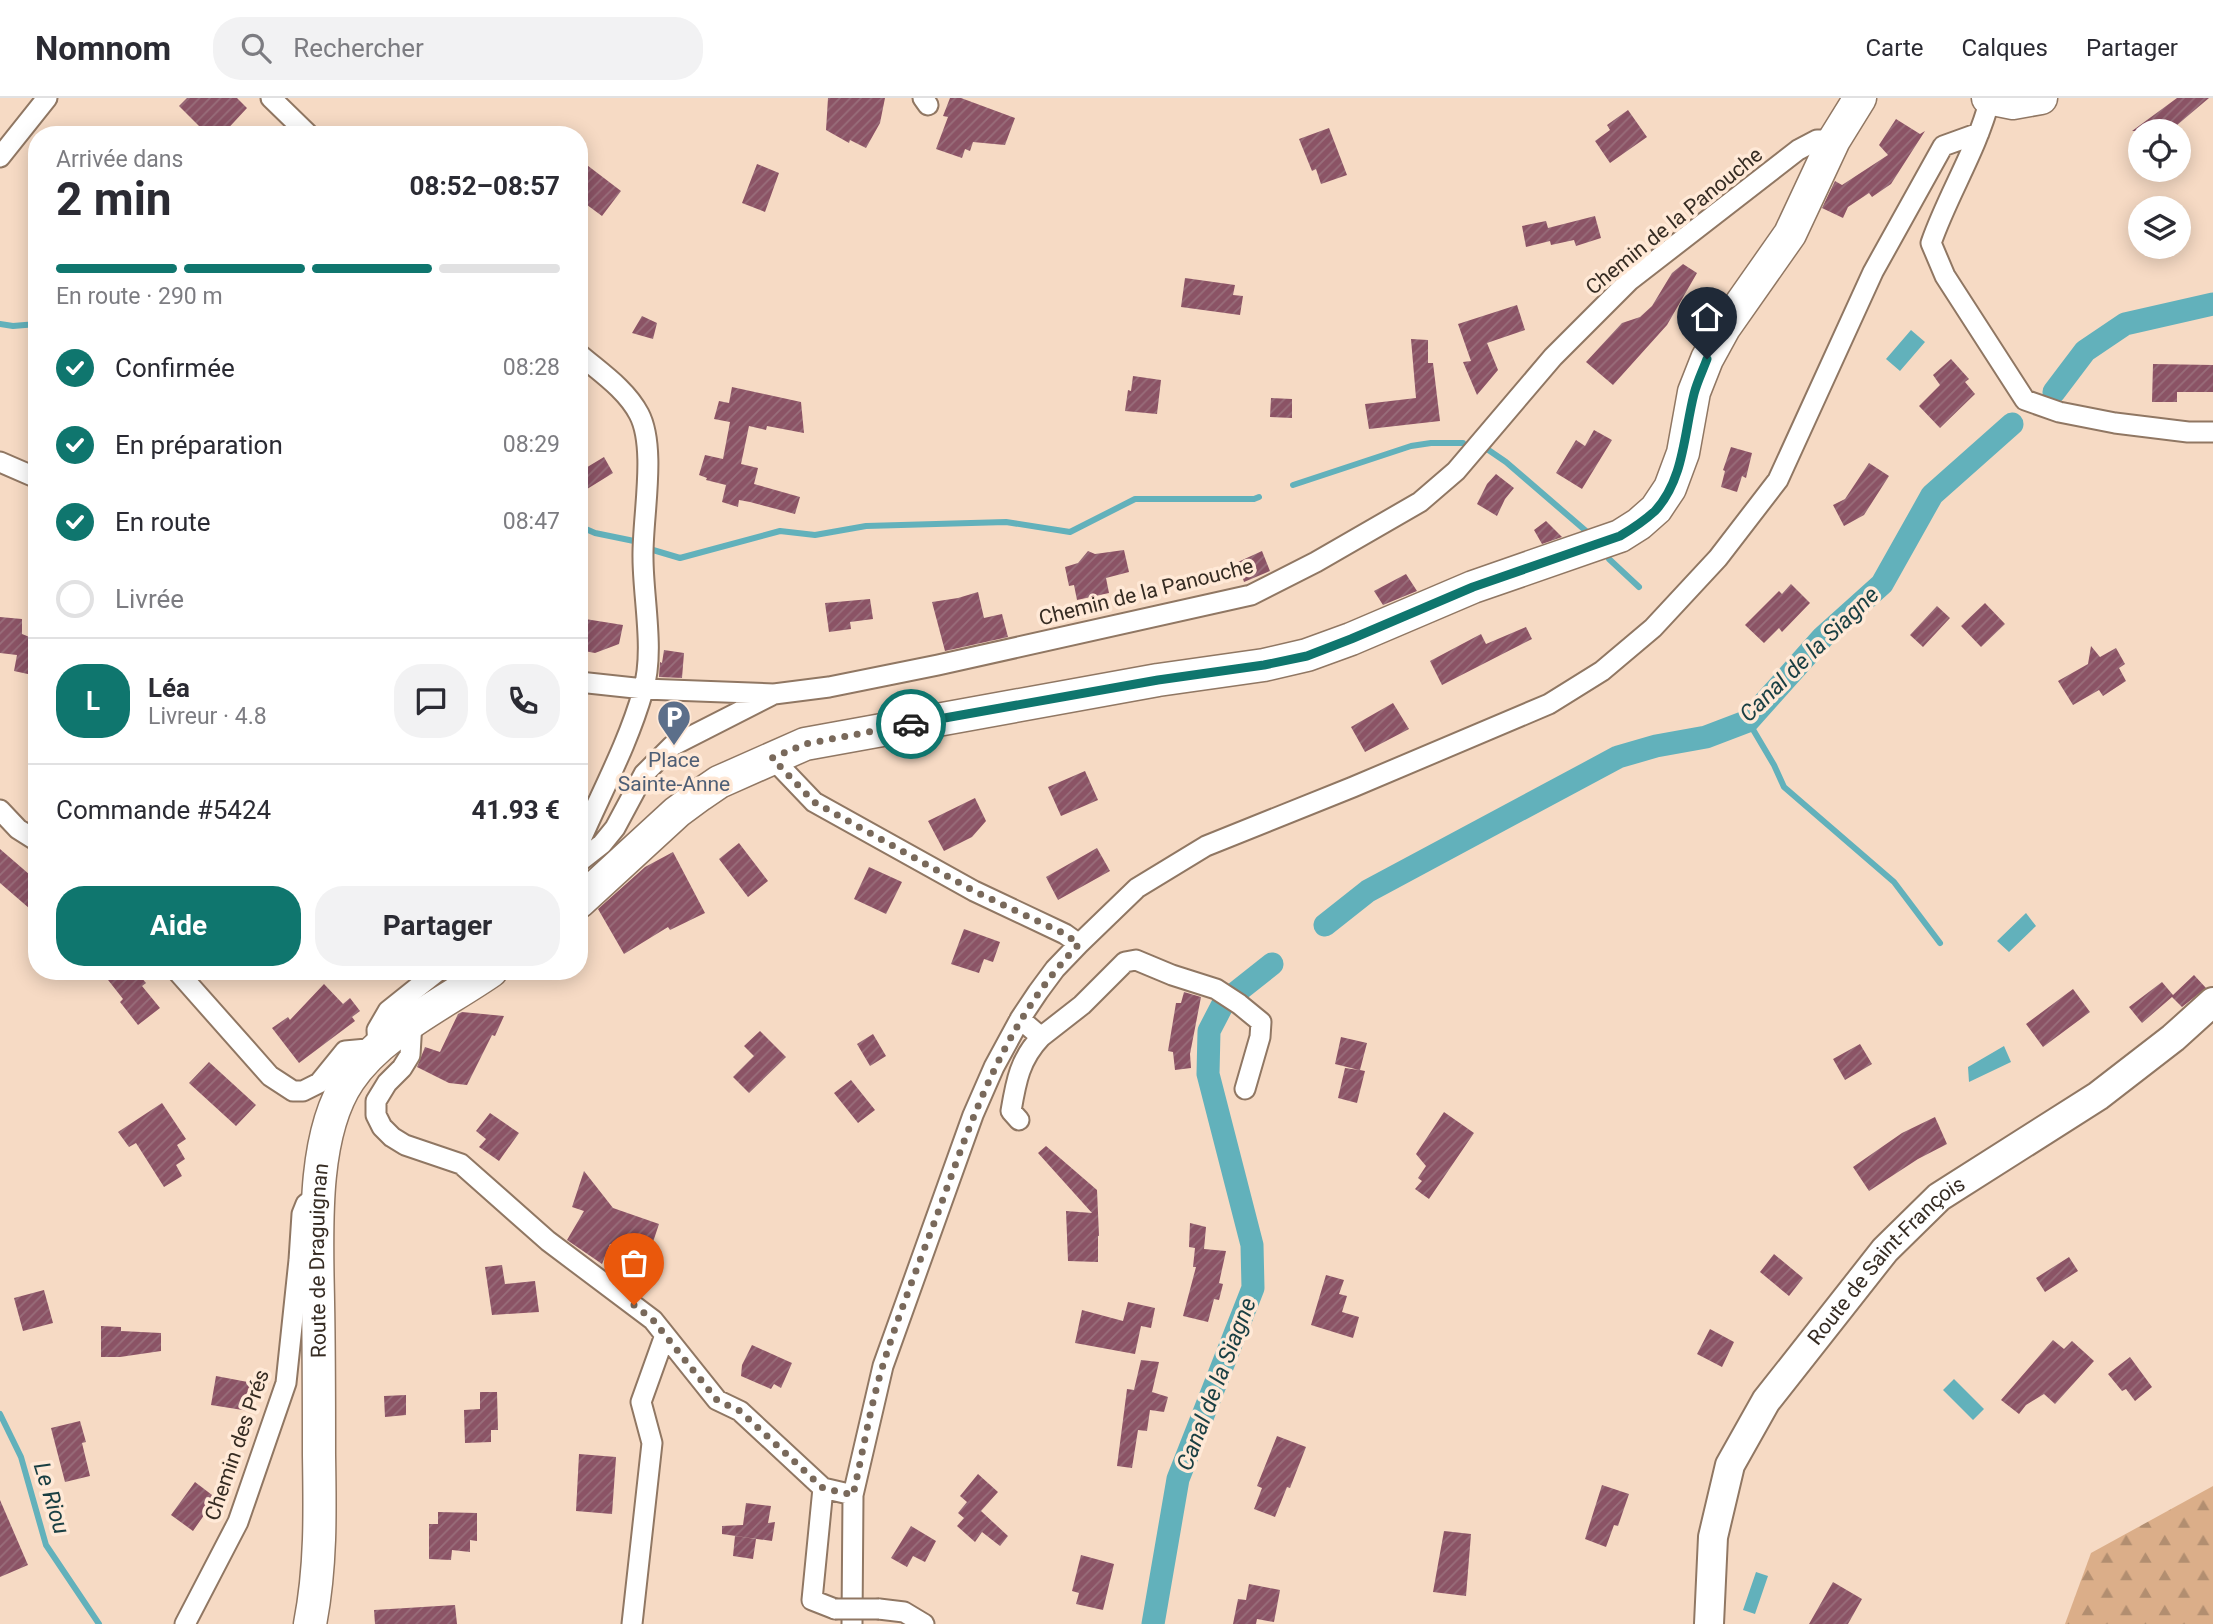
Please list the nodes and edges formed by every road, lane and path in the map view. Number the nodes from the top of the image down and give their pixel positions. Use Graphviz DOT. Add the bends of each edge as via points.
graph roads {
  1 [pos="47,98"];
  2 [pos="271,98"];
  3 [pos="2042,98"];
  4 [pos="1858,99"];
  5 [pos="1989,99"];
  6 [pos="300,126"];
  7 [pos="1979,133"];
  8 [pos="1834,140"];
  9 [pos="0,157"];
  10 [pos="588,362"];
  11 [pos="2213,432"];
  12 [pos="0,462"];
  13 [pos="28,474"];
  14 [pos="588,683"];
  15 [pos="644,689"];
  16 [pos="774,694"];
  17 [pos="772,758"];
  18 [pos="0,810"];
  19 [pos="588,824"];
  20 [pos="28,835"];
  21 [pos="588,855"];
  22 [pos="588,894"];
  23 [pos="1079,944"];
  24 [pos="185,980"];
  25 [pos="427,980"];
  26 [pos="477,980"];
  27 [pos="2213,1003"];
  28 [pos="1020,1019"];
  29 [pos="412,1022"];
  30 [pos="1041,1037"];
  31 [pos="378,1048"];
  32 [pos="1245,1088"];
  33 [pos="1019,1120"];
  34 [pos="319,1195"];
  35 [pos="665,1335"];
  36 [pos="823,1488"];
  37 [pos="853,1495"];
  38 [pos="185,1624"];
  39 [pos="310,1624"];
  40 [pos="632,1624"];
  41 [pos="852,1624"];
  42 [pos="924,1624"];
  43 [pos="1709,1624"];
  1 -- 9 [label="street"];
  2 -- 6 [label="street"];
  3 -- 5 [label="main road" via="2013,103"];
  4 -- 8 [label="main road"];
  5 -- 7 [label="street"];
  7 -- 11 [label="street" via="1931,243 1945,276 2025,400 2115,423"];
  7 -- 23 [label="street" via="1943,146 1873,272 1778,480 1718,558 1653,628 1602,671 1549,704 1206,846 1137,888"];
  8 -- 16 [label="street, Chemin de la Panouche" via="1817,140 1798,150 1629,281 1553,357 1456,471 1420,502 1316,562 1251,595 938,665"];
  8 -- 17 [label="main road" via="1790,234 1707,359 1694,392 1671,488 1656,509 1620,536 1473,587 1307,656 805,744"];
  10 -- 15 [label="street" via="622,390 640,415 648,450"];
  12 -- 13 [label="street"];
  14 -- 15 [label="street, Chemin de la Panouche"];
  15 -- 16 [label="street, Chemin de la Panouche"];
  15 -- 19 [label="street"];
  16 -- 21 [label="street" via="671,746 644,774 615,828"];
  17 -- 22 [label="main road" via="700,795"];
  17 -- 23 [label="street" via="814,802"];
  18 -- 20 [label="street"];
  23 -- 28 [label="street"];
  24 -- 31 [label="street" via="270,1076 293,1091 319,1083 345,1051"];
  25 -- 31 [label="street" via="388,1011 377,1030"];
  26 -- 29 [label="main road, Route de Draguignan"];
  27 -- 43 [label="main road, Route de Saint-François" via="2098,1096 1939,1197 1885,1250 1766,1401 1730,1465 1713,1537"];
  28 -- 30 [label="street"];
  28 -- 37 [label="street" via="973,1115 883,1366"];
  29 -- 31 [label="main road, Route de Draguignan"];
  29 -- 35 [label="street" via="410,1055 376,1101 382,1127 405,1145 461,1164 548,1241 653,1320"];
  30 -- 32 [label="street" via="1125,962 1136,960 1216,989 1261,1022"];
  30 -- 33 [label="street" via="1029,1050 1016,1080 1011,1111"];
  31 -- 34 [label="main road, Route de Draguignan" via="349,1079 334,1110"];
  34 -- 38 [label="street, Chemin des Prés" via="306,1204 302,1214 286,1383 238,1522"];
  34 -- 39 [label="main road, Route de Draguignan" via="320,1530"];
  35 -- 36 [label="street" via="717,1400 740,1411"];
  35 -- 40 [label="street" via="641,1402 652,1443"];
  36 -- 37 [label="street"];
  36 -- 42 [label="street, bridge" via="812,1600 835,1609 904,1612"];
  37 -- 41 [label="street"];
}
